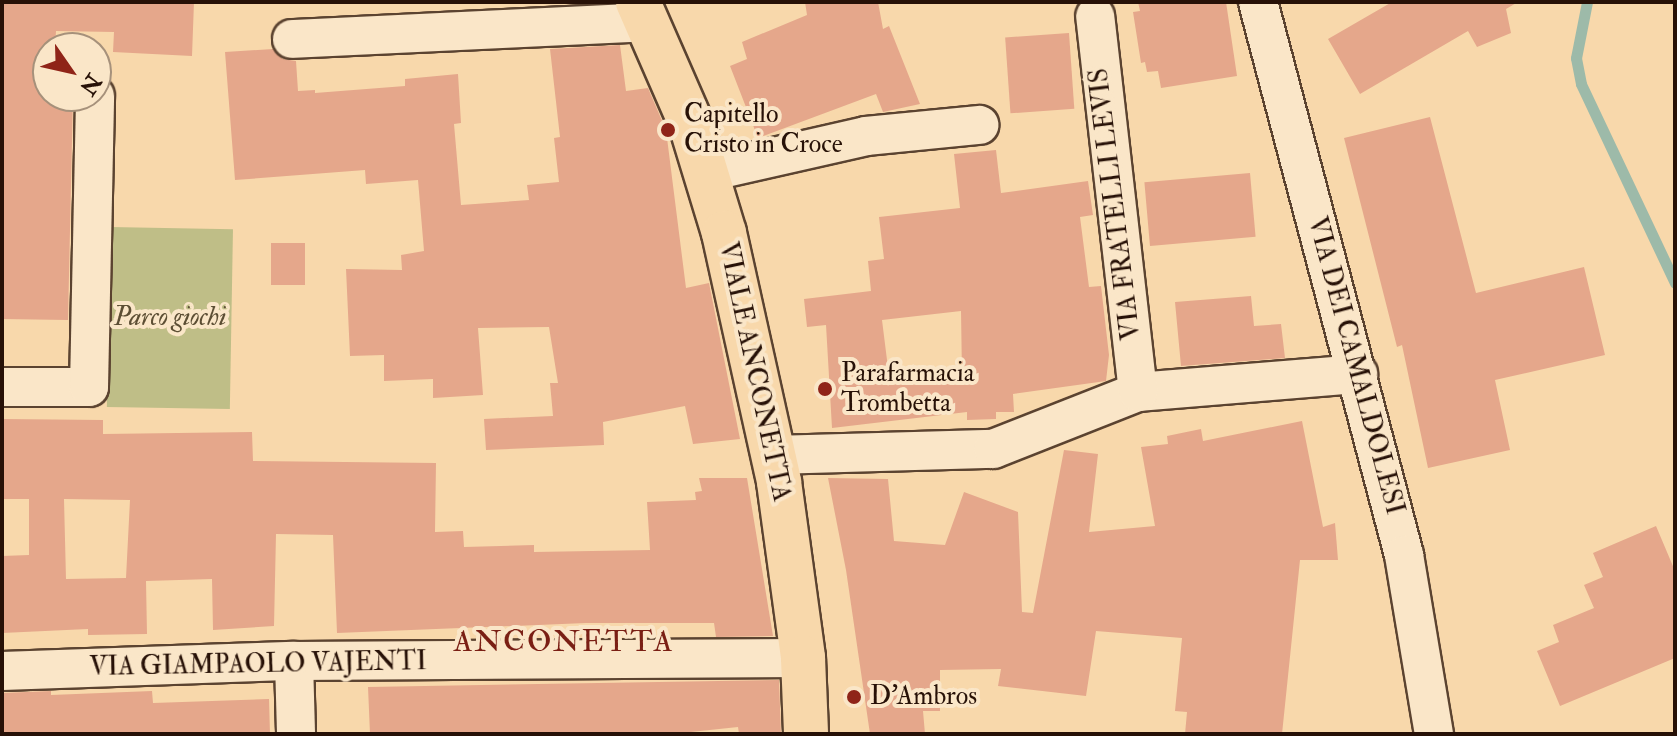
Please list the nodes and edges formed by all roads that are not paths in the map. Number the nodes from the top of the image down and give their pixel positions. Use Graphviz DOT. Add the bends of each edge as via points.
graph roads {
  1 [pos="1258,2"];
  2 [pos="643,12"];
  3 [pos="1095,16"];
  4 [pos="292,39"];
  5 [pos="95,112"];
  6 [pos="979,125"];
  7 [pos="708,172"];
  8 [pos="1358,374"];
  9 [pos="2,387"];
  10 [pos="1138,392"];
  11 [pos="774,455"];
  12 [pos="803,658"];
  13 [pos="294,661"];
  14 [pos="2,671"];
  15 [pos="296,734"];
  16 [pos="806,734"];
  17 [pos="1434,734"];
  1 -- 8 [label="street, VIA DEI CAMALDOLESI"];
  2 -- 4 [label="street, VIALE ANCONETTA"];
  2 -- 7 [label="main road, VIALE ANCONETTA"];
  3 -- 10 [label="street, VIA FRATELLI LEVIS"];
  5 -- 9 [label="street" via="89,387"];
  6 -- 7 [label="street" via="866,136"];
  7 -- 11 [label="main road, VIALE ANCONETTA"];
  8 -- 10 [label="street"];
  8 -- 17 [label="street, VIA DEI CAMALDOLESI" via="1404,555"];
  10 -- 11 [label="street" via="993,449"];
  11 -- 12 [label="main road, VIALE ANCONETTA"];
  12 -- 13 [label="street, VIA GIAMPAOLO VAJENTI"];
  12 -- 16 [label="main road, VIALE ANCONETTA"];
  13 -- 14 [label="street, VIA GIAMPAOLO VAJENTI"];
  13 -- 15 [label="street"];
}
